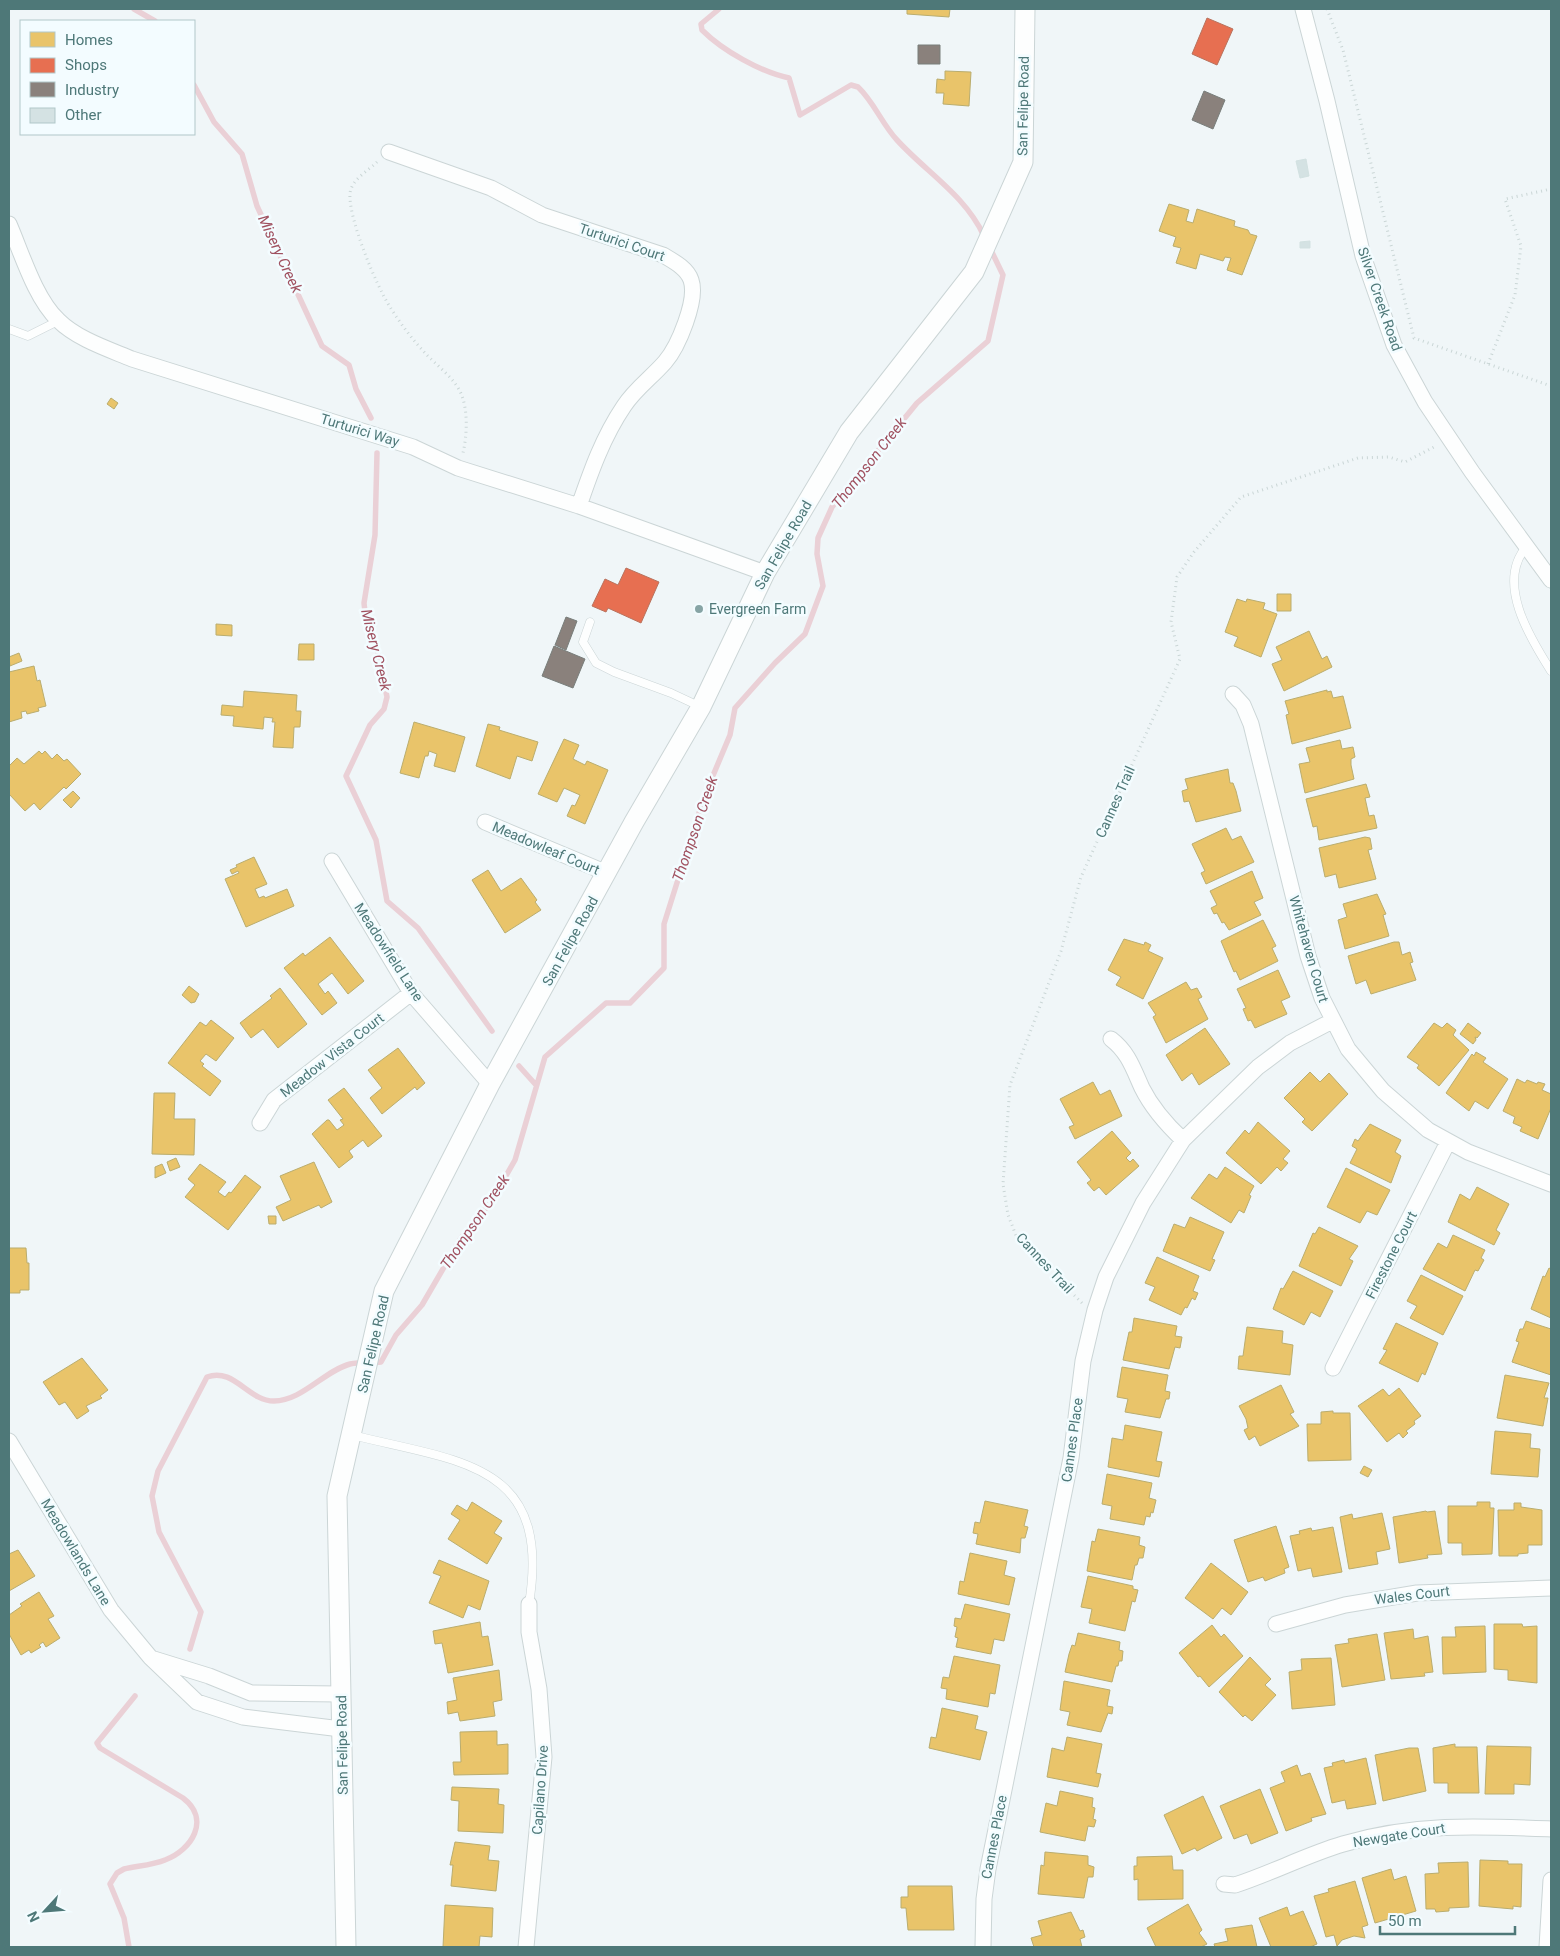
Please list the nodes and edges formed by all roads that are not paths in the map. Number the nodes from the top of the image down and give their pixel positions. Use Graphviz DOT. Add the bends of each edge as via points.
graph roads {
  1 [pos="1025,9"];
  2 [pos="1303,9"];
  3 [pos="389,152"];
  4 [pos="9,224"];
  5 [pos="58,321"];
  6 [pos="9,329"];
  7 [pos="579,506"];
  8 [pos="1527,546"];
  9 [pos="766,573"];
  10 [pos="1551,580"];
  11 [pos="590,622"];
  12 [pos="1551,672"];
  13 [pos="1234,694"];
  14 [pos="701,708"];
  15 [pos="484,822"];
  16 [pos="332,861"];
  17 [pos="607,873"];
  18 [pos="411,993"];
  19 [pos="1332,1021"];
  20 [pos="1110,1039"];
  21 [pos="490,1084"];
  22 [pos="260,1123"];
  23 [pos="1183,1140"];
  24 [pos="1448,1142"];
  25 [pos="1551,1184"];
  26 [pos="1333,1368"];
  27 [pos="351,1435"];
  28 [pos="9,1442"];
  29 [pos="1551,1588"];
  30 [pos="529,1604"];
  31 [pos="1276,1624"];
  32 [pos="150,1658"];
  33 [pos="340,1694"];
  34 [pos="341,1729"];
  35 [pos="1551,1829"];
  36 [pos="1551,1880"];
  37 [pos="1224,1884"];
  38 [pos="346,1947"];
  39 [pos="526,1947"];
  40 [pos="983,1947"];
  41 [pos="1547,1947"];
  1 -- 9 [label="street, San Felipe Road" via="1023,162 1010,196 974,272 849,432"];
  2 -- 8 [label="street, Silver Creek Road" via="1363,256 1394,346 1450,439"];
  3 -- 7 [label="street, Turturici Court" via="491,188 542,215 663,255 679,264 691,280 692,296 678,340 667,360 633,395 615,420 594,463"];
  4 -- 5 [label="street, Turturici Way" via="43,302"];
  5 -- 6 [label="lane" via="28,336"];
  5 -- 7 [label="street, Turturici Way" via="95,344 132,359 413,447 458,468"];
  7 -- 9 [label="street, Turturici Way"];
  8 -- 10 [label="street, Silver Creek Road"];
  8 -- 12 [label="lane" via="1516,563 1514,586 1526,627"];
  9 -- 14 [label="street, San Felipe Road"];
  11 -- 14 [label="lane" via="583,642 596,663"];
  13 -- 19 [label="street, Whitehaven Court" via="1251,724 1308,956"];
  14 -- 17 [label="street, San Felipe Road"];
  15 -- 17 [label="street, Meadowleaf Court"];
  16 -- 18 [label="street, Meadowfield Lane"];
  17 -- 21 [label="street, San Felipe Road"];
  18 -- 21 [label="street, Meadowfield Lane"];
  18 -- 22 [label="street, Meadow Vista Court" via="274,1100"];
  19 -- 23 [label="street, Cannes Place" via="1297,1039 1258,1067"];
  19 -- 24 [label="street, Whitehaven Court" via="1362,1068 1383,1091 1413,1119"];
  20 -- 23 [label="street" via="1126,1053 1160,1117"];
  21 -- 27 [label="street, San Felipe Road" via="384,1291"];
  23 -- 40 [label="street, Cannes Place" via="1143,1203 1115,1257 1095,1310 1081,1373 1071,1458 985,1885"];
  24 -- 25 [label="street, Whitehaven Court"];
  24 -- 26 [label="street, Firestone Court"];
  27 -- 30 [label="lane" via="472,1466 509,1491 528,1526 532,1573"];
  27 -- 33 [label="street, San Felipe Road" via="338,1496"];
  28 -- 32 [label="street, Meadowlands Lane" via="111,1610"];
  29 -- 31 [label="street, Wales Court" via="1417,1593 1345,1605"];
  30 -- 39 [label="street, Capilano Drive" via="529,1632 540,1689 544,1757"];
  32 -- 33 [label="street" via="251,1693"];
  32 -- 34 [label="street, Meadowlands Lane" via="197,1702 243,1717"];
  33 -- 34 [label="street, San Felipe Road"];
  34 -- 38 [label="street, San Felipe Road"];
  35 -- 37 [label="street, Newgate Court" via="1460,1826 1385,1834 1318,1852 1235,1885"];
  36 -- 41 [label="street"];
}
